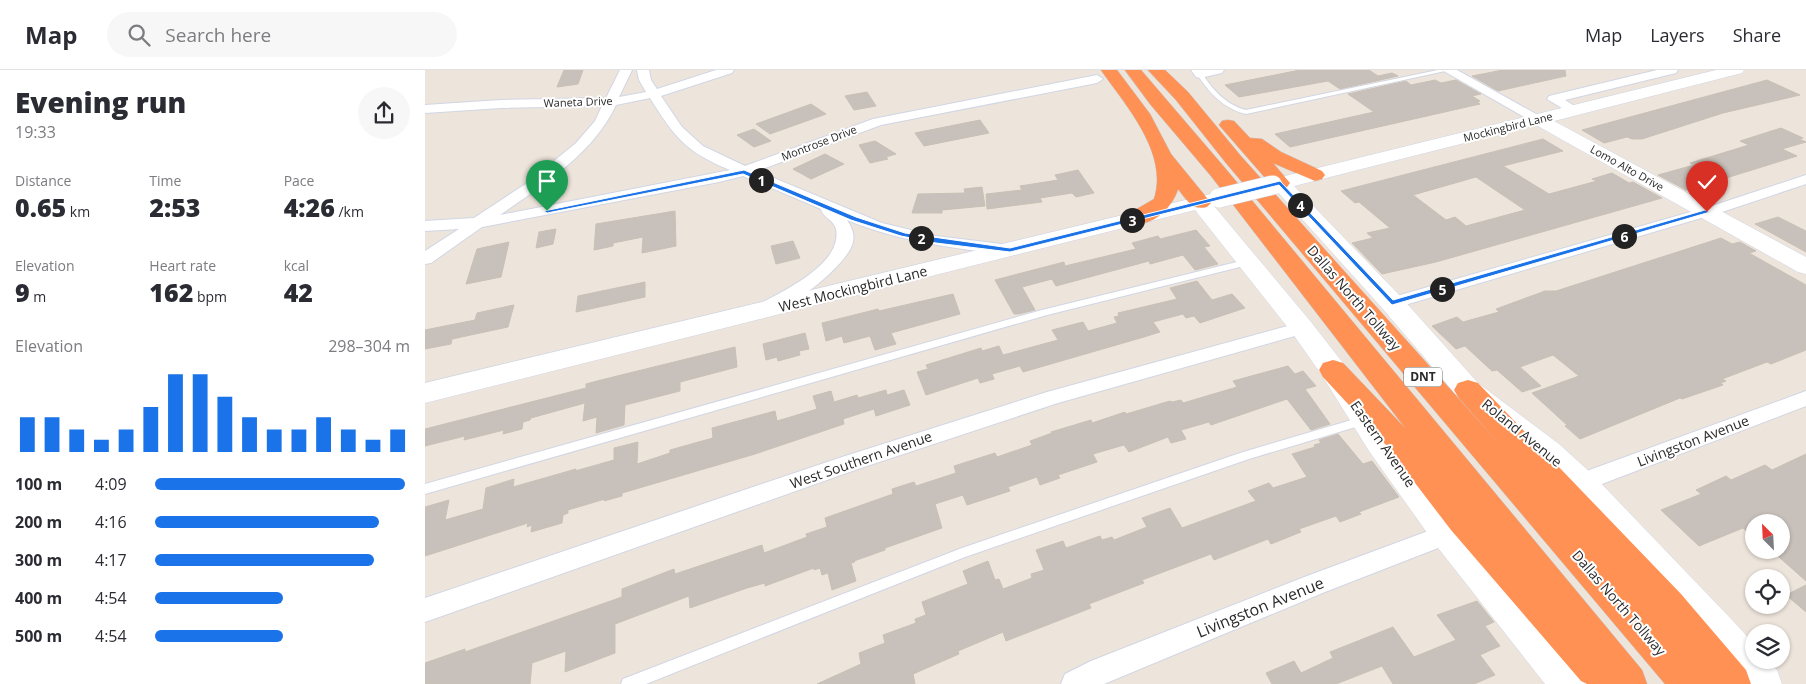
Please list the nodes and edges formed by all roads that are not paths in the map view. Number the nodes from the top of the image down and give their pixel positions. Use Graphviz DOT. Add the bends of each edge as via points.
graph roads {
  1 [pos="627,70"];
  2 [pos="643,70"];
  3 [pos="728,70"];
  4 [pos="1133,70"];
  5 [pos="1156,70"];
  6 [pos="1177,70"];
  7 [pos="1218,70"];
  8 [pos="1447,70"];
  9 [pos="1672,70"];
  10 [pos="1736,70"];
  11 [pos="1199,72"];
  12 [pos="1103,75"];
  13 [pos="654,94"];
  14 [pos="611,102"];
  15 [pos="425,109"];
  16 [pos="1575,110"];
  17 [pos="1538,119"];
  18 [pos="1229,126"];
  19 [pos="1163,156"];
  20 [pos="744,172"];
  21 [pos="1315,175"];
  22 [pos="1806,179"];
  23 [pos="1277,184"];
  24 [pos="1210,200"];
  25 [pos="823,206"];
  26 [pos="1707,212"];
  27 [pos="1138,218"];
  28 [pos="1314,220"];
  29 [pos="473,224"];
  30 [pos="425,226"];
  31 [pos="1010,250"];
  32 [pos="425,259"];
  33 [pos="1249,262"];
  34 [pos="1806,267"];
  35 [pos="1392,303"];
  36 [pos="760,311"];
  37 [pos="1302,328"];
  38 [pos="1333,370"];
  39 [pos="1468,390"];
  40 [pos="425,393"];
  41 [pos="1806,398"];
  42 [pos="1365,420"];
  43 [pos="1581,483"];
  44 [pos="425,489"];
  45 [pos="1447,534"];
  46 [pos="425,610"];
  47 [pos="628,684"];
  48 [pos="1075,684"];
  49 [pos="1569,684"];
  50 [pos="1608,684"];
  51 [pos="1628,684"];
  52 [pos="1690,684"];
  53 [pos="1732,684"];
  54 [pos="1763,684"];
  1 -- 14 [label="street"];
  2 -- 13 [label="street"];
  3 -- 13 [label="street, Waneta Drive"];
  4 -- 51 [label="highway, Dallas North Tollway / DNT" via="1237,195"];
  5 -- 52 [label="highway, Dallas North Tollway / DNT" via="1182,96 1233,160"];
  6 -- 18 [label="highway"];
  7 -- 11 [label="street"];
  8 -- 11 [label="lane" via="1246,112 1233,109"];
  8 -- 17 [label="street, Lomo Alto Drive"];
  9 -- 16 [label="street" via="1553,99"];
  10 -- 16 [label="main road, Mockingbird Lane"];
  12 -- 19 [label="highway" via="1154,134"];
  12 -- 20 [label="street, Montrose Drive" via="878,122"];
  13 -- 14 [label="street, Waneta Drive"];
  13 -- 20 [label="street" via="669,121 691,143"];
  14 -- 15 [label="street, Waneta Drive"];
  14 -- 29 [label="street" via="601,122 581,146 532,186"];
  16 -- 17 [label="main road, Mockingbird Lane"];
  17 -- 21 [label="main road, Mockingbird Lane"];
  17 -- 26 [label="main road, Lomo Alto Drive"];
  18 -- 21 [label="highway" via="1274,156"];
  18 -- 23 [label="highway"];
  19 -- 24 [label="highway"];
  19 -- 27 [label="highway" via="1167,183 1165,198 1159,206"];
  20 -- 25 [label="street"];
  20 -- 29 [label="street, Montrose Drive"];
  21 -- 23 [label="main road, Mockingbird Lane"];
  21 -- 28 [label="main road" via="1306,192"];
  22 -- 26 [label="street"];
  23 -- 24 [label="main road, West Mockingbird Lane, bridge"];
  23 -- 28 [label="main road, Roland Avenue"];
  24 -- 27 [label="main road, West Mockingbird Lane"];
  24 -- 33 [label="main road, Eastern Avenue"];
  25 -- 31 [label="street" via="903,234"];
  25 -- 36 [label="street" via="844,227 841,250 826,270 811,282"];
  26 -- 34 [label="main road, Lomo Alto Drive"];
  26 -- 35 [label="street"];
  27 -- 31 [label="main road, West Mockingbird Lane"];
  28 -- 35 [label="main road, Roland Avenue"];
  29 -- 30 [label="street, Montrose Drive"];
  29 -- 32 [label="street"];
  31 -- 36 [label="main road, West Mockingbird Lane"];
  33 -- 37 [label="main road, Eastern Avenue"];
  33 -- 44 [label="lane" via="1045,312"];
  35 -- 39 [label="main road, Roland Avenue"];
  36 -- 40 [label="main road, West Mockingbird Lane"];
  37 -- 38 [label="main road, Eastern Avenue"];
  37 -- 46 [label="street, West Southern Avenue" via="1054,397 970,424"];
  38 -- 42 [label="main road, Eastern Avenue"];
  38 -- 50 [label="highway" via="1396,437 1474,534"];
  39 -- 43 [label="main road, Roland Avenue" via="1548,452"];
  39 -- 53 [label="highway" via="1668,606"];
  41 -- 43 [label="street, Livingston Avenue"];
  42 -- 45 [label="main road, Eastern Avenue"];
  42 -- 47 [label="lane" via="1247,455 962,554"];
  43 -- 54 [label="main road, Roland Avenue"];
  45 -- 48 [label="street, Livingston Avenue" via="1316,584"];
  45 -- 49 [label="main road, Eastern Avenue"];
}
